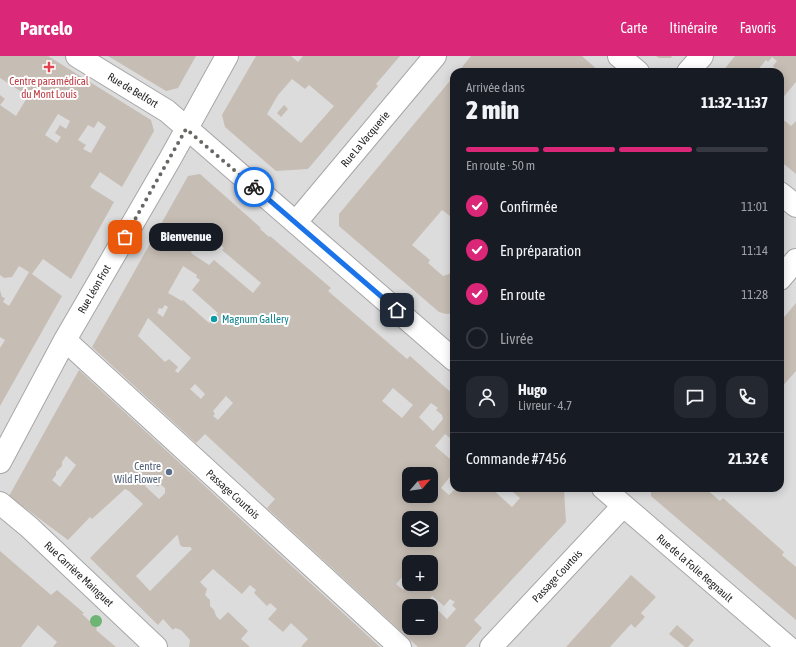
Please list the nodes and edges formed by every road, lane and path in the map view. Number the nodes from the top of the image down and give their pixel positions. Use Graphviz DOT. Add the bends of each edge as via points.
graph roads {
  1 [pos="77,56"];
  2 [pos="227,56"];
  3 [pos="435,56"];
  4 [pos="619,56"];
  5 [pos="702,56"];
  6 [pos="633,68"];
  7 [pos="692,68"];
  8 [pos="186,129"];
  9 [pos="784,196"];
  10 [pos="796,206"];
  11 [pos="296,222"];
  12 [pos="796,260"];
  13 [pos="784,274"];
  14 [pos="65,340"];
  15 [pos="450,355"];
  16 [pos="0,462"];
  17 [pos="607,492"];
  18 [pos="0,503"];
  19 [pos="623,506"];
  20 [pos="156,647"];
  21 [pos="400,647"];
  22 [pos="491,647"];
  23 [pos="788,647"];
  1 -- 8 [label="street, Rue de Belfort" via="167,111"];
  2 -- 8 [label="street, Rue Léon Frot"];
  3 -- 11 [label="street, Rue La Vacquerie"];
  4 -- 6 [label="street"];
  5 -- 7 [label="street"];
  8 -- 11 [label="street"];
  8 -- 14 [label="street, Rue Léon Frot"];
  9 -- 10 [label="street"];
  11 -- 15 [label="street"];
  12 -- 13 [label="street"];
  14 -- 16 [label="street, Rue Léon Frot"];
  14 -- 21 [label="street, Passage Courtois"];
  17 -- 19 [label="street, Rue de la Folie Regnault"];
  18 -- 20 [label="street, Rue Carrière Mainguet" via="30,527"];
  19 -- 22 [label="street, Passage Courtois"];
  19 -- 23 [label="street, Rue de la Folie Regnault"];
}
